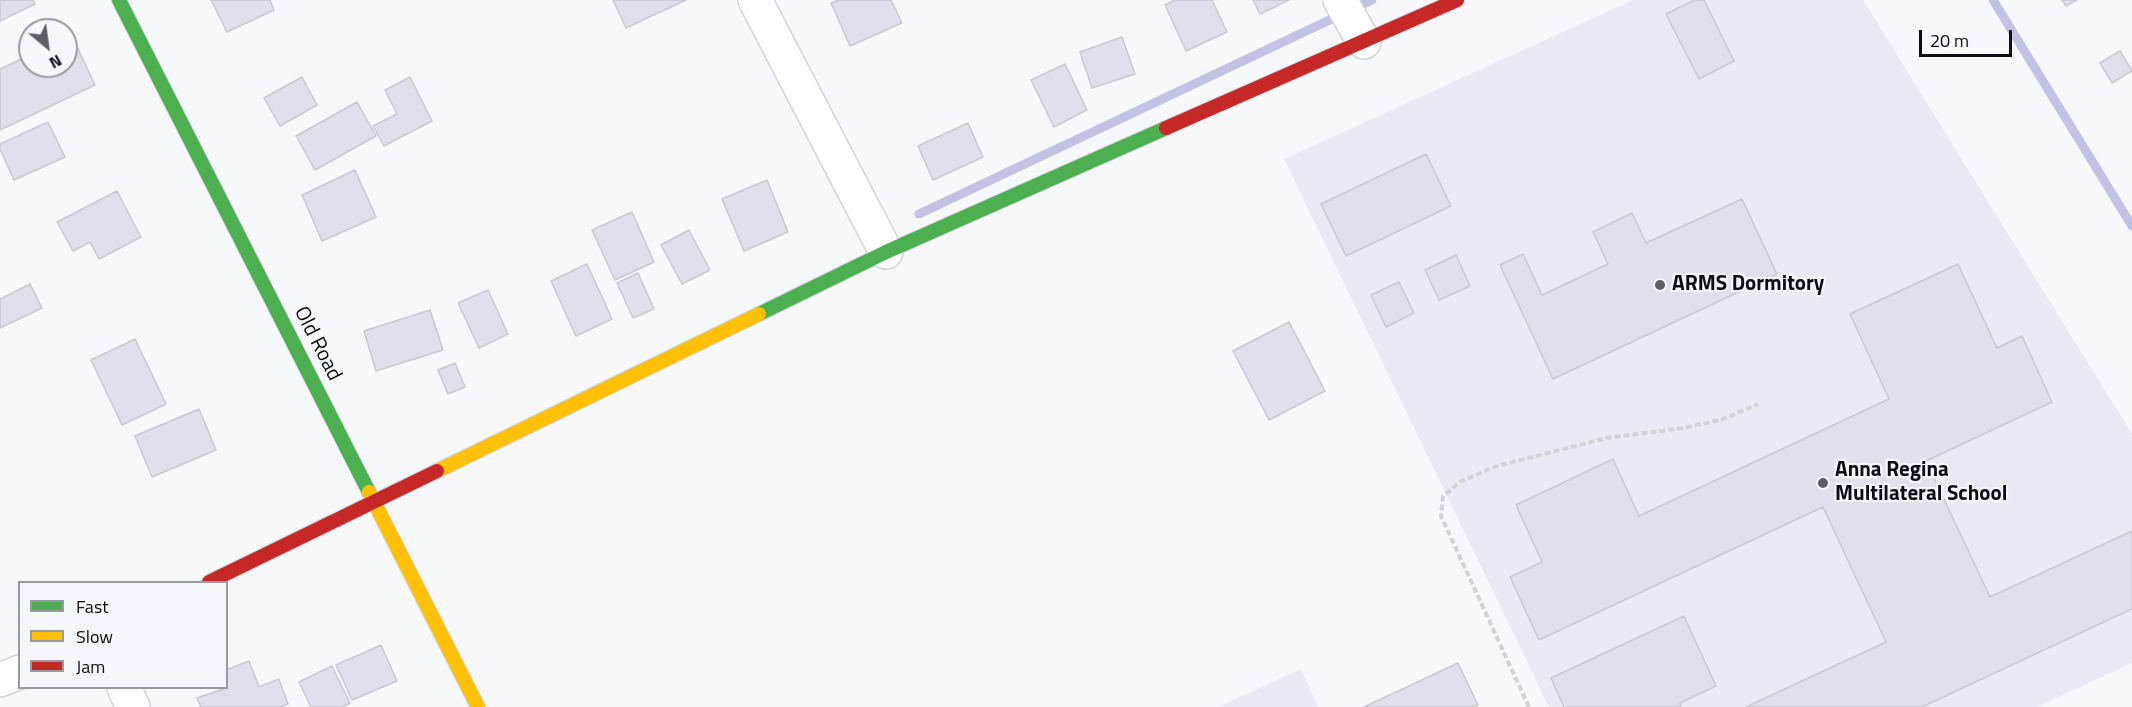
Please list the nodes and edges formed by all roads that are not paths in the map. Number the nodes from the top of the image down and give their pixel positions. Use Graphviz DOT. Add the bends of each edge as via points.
graph roads {
  1 [pos="119,0"];
  2 [pos="755,0"];
  3 [pos="1457,0"];
  4 [pos="1353,23"];
  5 [pos="886,252"];
  6 [pos="374,502"];
  7 [pos="211,581"];
  8 [pos="18,673"];
  9 [pos="0,680"];
  10 [pos="125,689"];
  11 [pos="133,707"];
  12 [pos="478,707"];
  1 -- 6 [label="street, Old Road"];
  2 -- 5 [label="street"];
  3 -- 4 [label="street"];
  4 -- 5 [label="street"];
  5 -- 6 [label="street"];
  6 -- 7 [label="street"];
  6 -- 12 [label="street, Old Road"];
  8 -- 9 [label="street"];
  10 -- 11 [label="street"];
}
